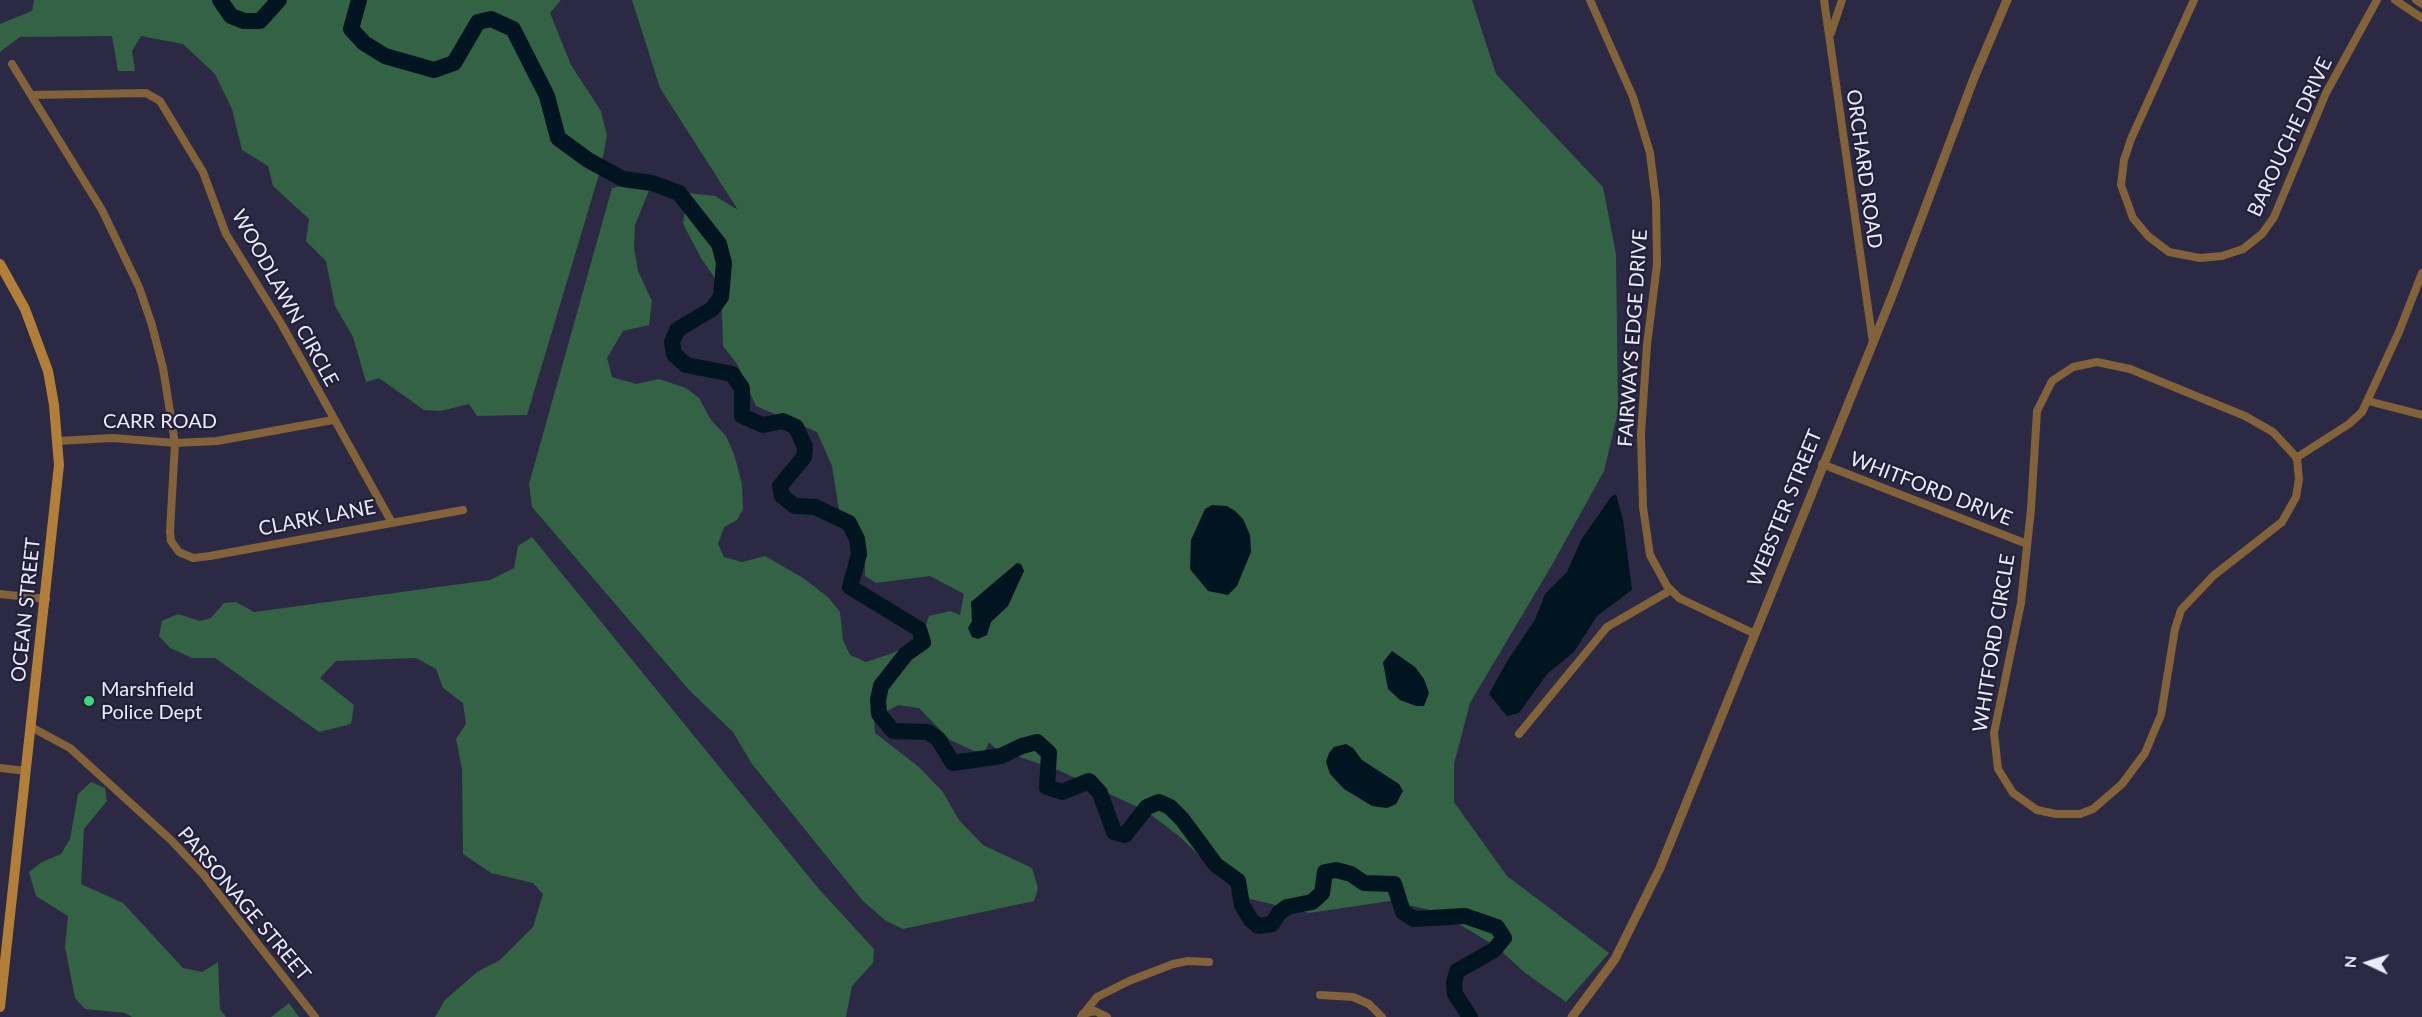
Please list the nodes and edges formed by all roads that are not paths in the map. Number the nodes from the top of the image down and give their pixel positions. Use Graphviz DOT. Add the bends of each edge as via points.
graph roads {
  1 [pos="1590,0"];
  2 [pos="1824,0"];
  3 [pos="1842,0"];
  4 [pos="2007,0"];
  5 [pos="2194,0"];
  6 [pos="2377,0"];
  7 [pos="2395,0"];
  8 [pos="2416,0"];
  9 [pos="2422,4"];
  10 [pos="2422,18"];
  11 [pos="1830,38"];
  12 [pos="12,64"];
  13 [pos="31,95"];
  14 [pos="0,264"];
  15 [pos="2422,273"];
  16 [pos="1873,343"];
  17 [pos="2368,401"];
  18 [pos="2422,415"];
  19 [pos="333,420"];
  20 [pos="57,441"];
  21 [pos="175,443"];
  22 [pos="2296,458"];
  23 [pos="1822,464"];
  24 [pos="463,510"];
  25 [pos="391,521"];
  26 [pos="2028,544"];
  27 [pos="1671,591"];
  28 [pos="0,594"];
  29 [pos="46,599"];
  30 [pos="1754,633"];
  31 [pos="31,727"];
  32 [pos="1519,734"];
  33 [pos="0,768"];
  34 [pos="26,771"];
  35 [pos="1209,962"];
  36 [pos="1320,995"];
  37 [pos="0,1007"];
  38 [pos="1082,1015"];
  39 [pos="315,1017"];
  40 [pos="1107,1017"];
  41 [pos="1382,1017"];
  42 [pos="1572,1017"];
  1 -- 27 [label="street, FAIRWAYS EDGE DRIVE" via="1633,98 1654,176 1658,241 1646,355 1642,472 1650,555"];
  2 -- 11 [label="street, ORCHARD ROAD"];
  3 -- 11 [label="street"];
  4 -- 16 [label="street, WEBSTER STREET"];
  5 -- 6 [label="street, BAROUCHE DRIVE" via="2131,139 2121,185 2133,218 2148,237 2169,252 2200,258 2242,249 2262,234 2274,218 2326,93"];
  7 -- 10 [label="street"];
  8 -- 9 [label="street"];
  11 -- 16 [label="street, ORCHARD ROAD"];
  12 -- 13 [label="street"];
  13 -- 19 [label="street, WOODLAWN CIRCLE" via="146,93 160,101 203,172 226,234 282,325"];
  13 -- 21 [label="street" via="102,210 139,287 163,368"];
  14 -- 20 [label="main road, OCEAN STREET" via="26,309 39,343 52,387"];
  15 -- 17 [label="street"];
  16 -- 23 [label="street, WEBSTER STREET"];
  17 -- 18 [label="street"];
  17 -- 22 [label="street" via="2349,424"];
  19 -- 21 [label="street, CARR ROAD" via="217,441"];
  19 -- 25 [label="street, WOODLAWN CIRCLE"];
  20 -- 21 [label="street, CARR ROAD" via="113,438"];
  20 -- 29 [label="main road, OCEAN STREET" via="58,494"];
  21 -- 25 [label="street, CLARK LANE" via="171,541 178,552 193,558"];
  22 -- 26 [label="street, WHITFORD CIRCLE" via="2283,440 2246,417 2130,369 2097,362 2073,367 2052,381 2037,411"];
  22 -- 26 [label="street, WHITFORD CIRCLE" via="2299,479 2282,522 2213,576 2181,610 2161,715 2145,753 2108,799 2080,814 2056,814 2024,803 2004,782 1994,750"];
  23 -- 26 [label="street, WHITFORD DRIVE"];
  23 -- 30 [label="street, WEBSTER STREET"];
  24 -- 25 [label="street, CLARK LANE"];
  27 -- 30 [label="street, FAIRWAYS EDGE DRIVE" via="1694,607"];
  27 -- 32 [label="street" via="1607,627"];
  28 -- 29 [label="street"];
  29 -- 31 [label="main road, OCEAN STREET"];
  30 -- 42 [label="street, WEBSTER STREET" via="1641,910 1609,968"];
  31 -- 34 [label="main road, OCEAN STREET"];
  31 -- 39 [label="street, PARSONAGE STREET" via="70,748 171,840 209,881"];
  33 -- 34 [label="street"];
  34 -- 37 [label="main road, OCEAN STREET"];
  35 -- 38 [label="street" via="1173,964 1129,981 1097,997"];
  36 -- 41 [label="street" via="1353,997 1369,1004"];
  38 -- 40 [label="street" via="1095,1011"];
}
